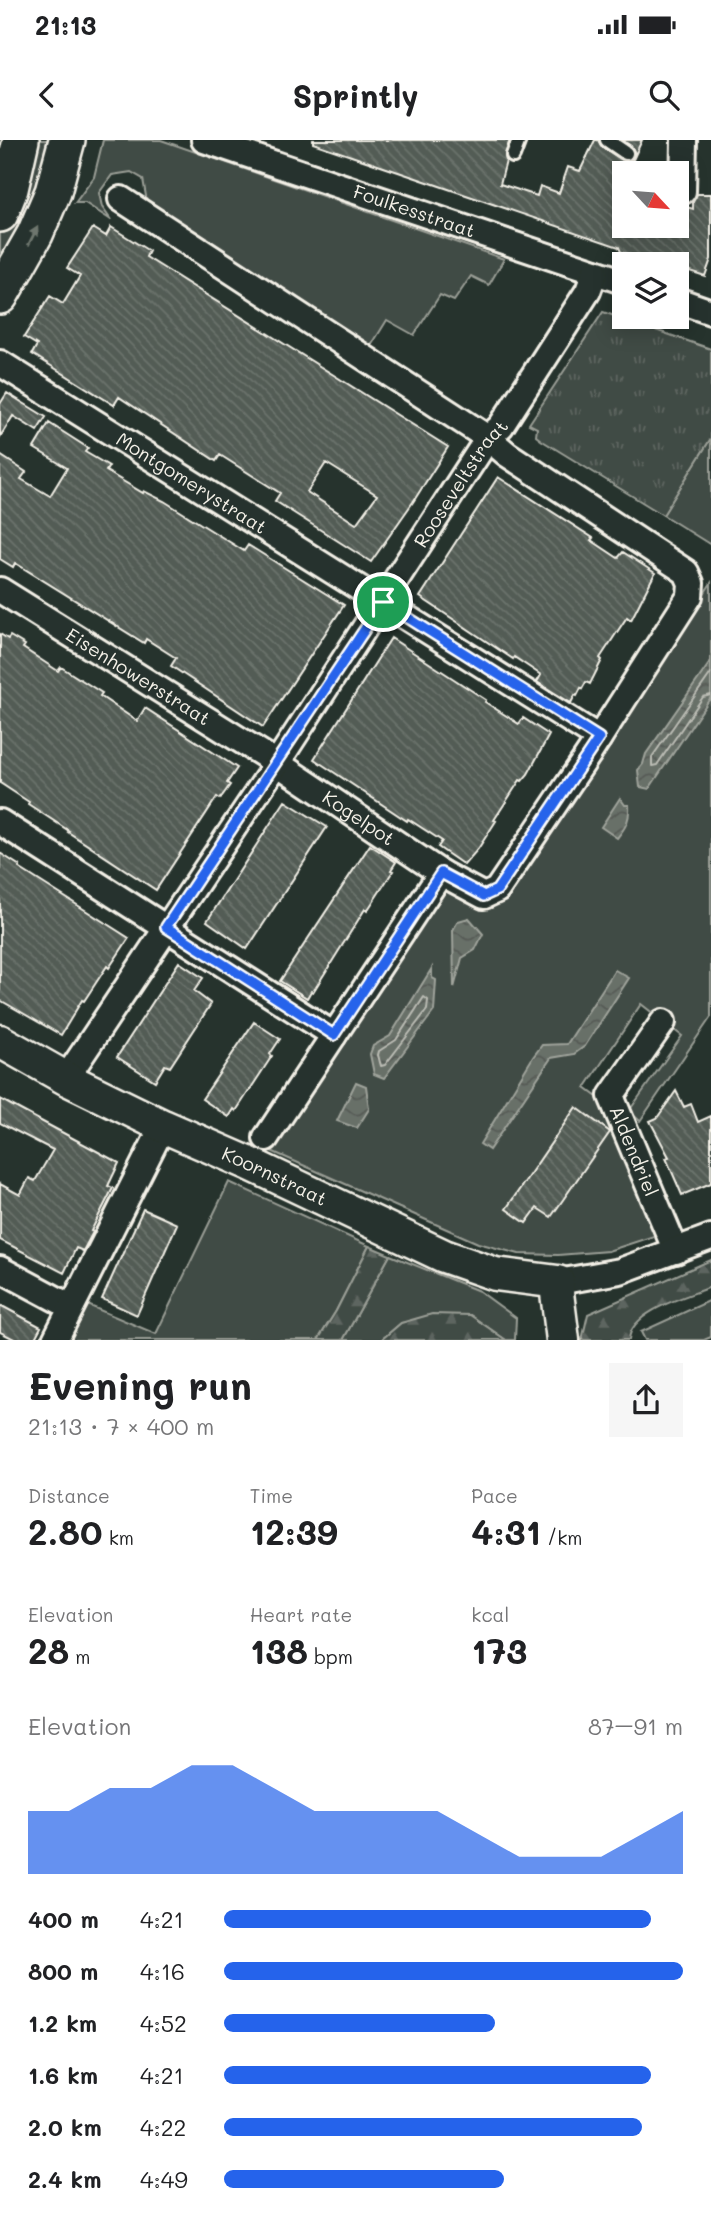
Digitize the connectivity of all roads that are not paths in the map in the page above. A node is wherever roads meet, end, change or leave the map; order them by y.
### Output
1 (21, 140) edge
2 (67, 140) edge
3 (204, 140) edge
4 (519, 140) edge
5 (607, 140) edge
6 (684, 140) edge
7 (626, 153) dead end
8 (513, 156) dead end
9 (684, 161) edge
10 (121, 199) dead end
11 (0, 214) edge
12 (596, 272) junction
13 (612, 278) edge
14 (0, 296) edge
15 (689, 304) edge
16 (711, 312) edge
17 (0, 363) edge
18 (488, 438) junction
19 (0, 590) edge
20 (383, 602) junction
21 (599, 738) junction
22 (277, 763) junction
23 (0, 822) edge
24 (441, 873) junction
25 (166, 927) junction
26 (663, 1021) dead end
27 (334, 1035) junction
28 (0, 1041) edge
29 (69, 1080) junction
30 (163, 1126) junction
31 (265, 1138) dead end
32 (711, 1237) edge
33 (676, 1251) junction
34 (0, 1269) edge
35 (558, 1282) junction
36 (71, 1307) junction
37 (55, 1340) edge
38 (563, 1340) edge

1 - 11 main road
14 -> 2 main road
3 - 12 street, Foulkesstraat
4 - 8 lane
5 - 7 lane
6 - 9 street
10 - 18 street
12 - 13 street, Foulkesstraat
12 - 18 street, Rooseveltstraat
15 - 16 street
17 - 20 street, Montgomerystraat
18 - 20 street, Rooseveltstraat
18 - 21 street
19 - 22 street, Eisenhowerstraat
20 - 21 street, Montgomerystraat
20 - 22 street, Rooseveltstraat
21 - 24 street, Kogelpot
22 - 24 street, Kogelpot
22 - 25 street, Rooseveltstraat
23 - 25 street
24 - 27 street
25 - 27 street
25 - 29 street, Rooseveltstraat
26 - 33 street, Aldendriel
27 - 31 street
28 - 29 street, Koornstraat
29 - 30 street, Koornstraat
30 - 35 street, Koornstraat
30 - 36 street
32 - 33 street
33 - 35 street
34 - 36 street
35 - 38 street
36 - 37 street

